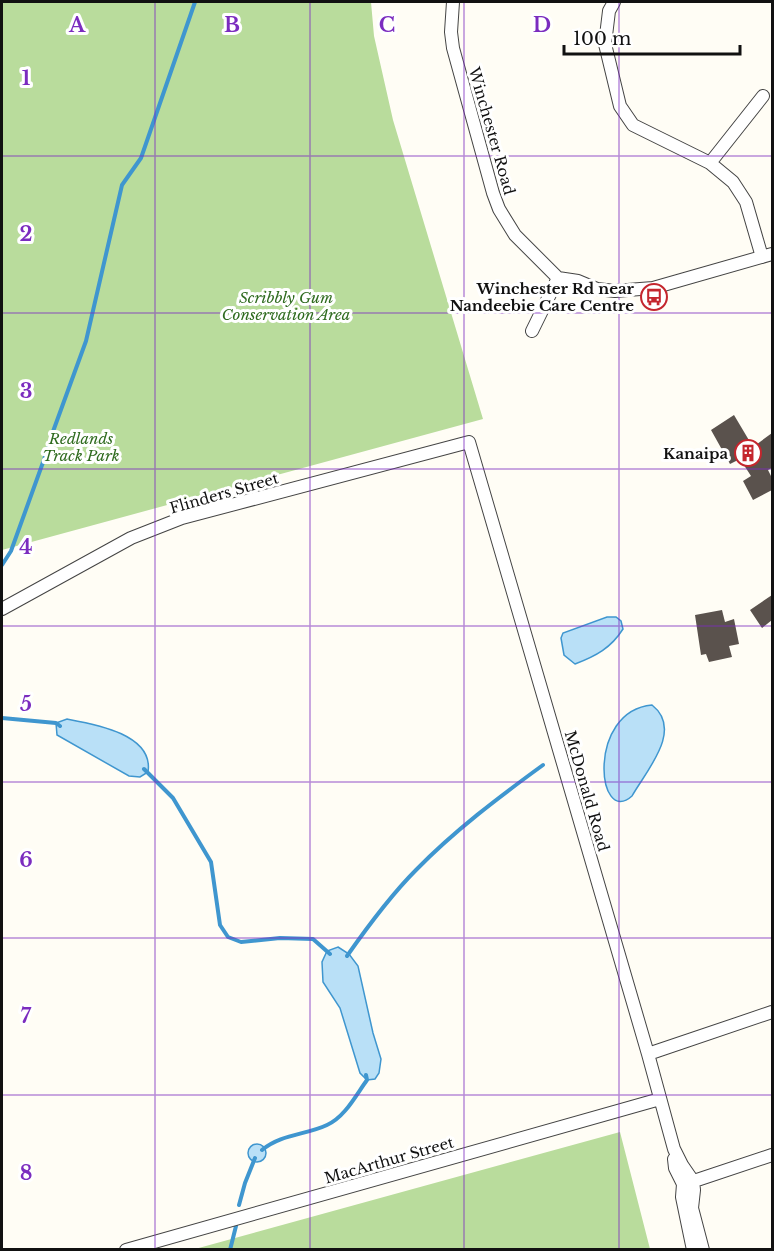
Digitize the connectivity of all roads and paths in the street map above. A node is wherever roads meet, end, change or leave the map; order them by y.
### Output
1 (453, 2) edge
2 (614, 2) edge
3 (763, 96) dead end
4 (710, 163) junction
5 (767, 255) edge
6 (558, 278) junction
7 (532, 332) dead end
8 (469, 442) joint
9 (2, 609) edge
10 (772, 1012) edge
11 (648, 1054) junction
12 (660, 1099) junction
13 (772, 1155) edge
14 (688, 1182) junction
15 (126, 1250) edge
16 (693, 1250) edge
17 (703, 1250) edge

1 - 6 street, Winchester Road
2 - 4 street
3 - 4 street
4 - 5 street
5 - 6 street
6 - 7 street
8 - 9 street, Flinders Street
8 - 11 street, McDonald Road
10 - 11 street
11 - 12 street, McDonald Road
12 - 14 street, McDonald Road
12 - 15 street, MacArthur Street
13 - 14 street
14 - 16 street, McDonald Road
14 - 17 street

